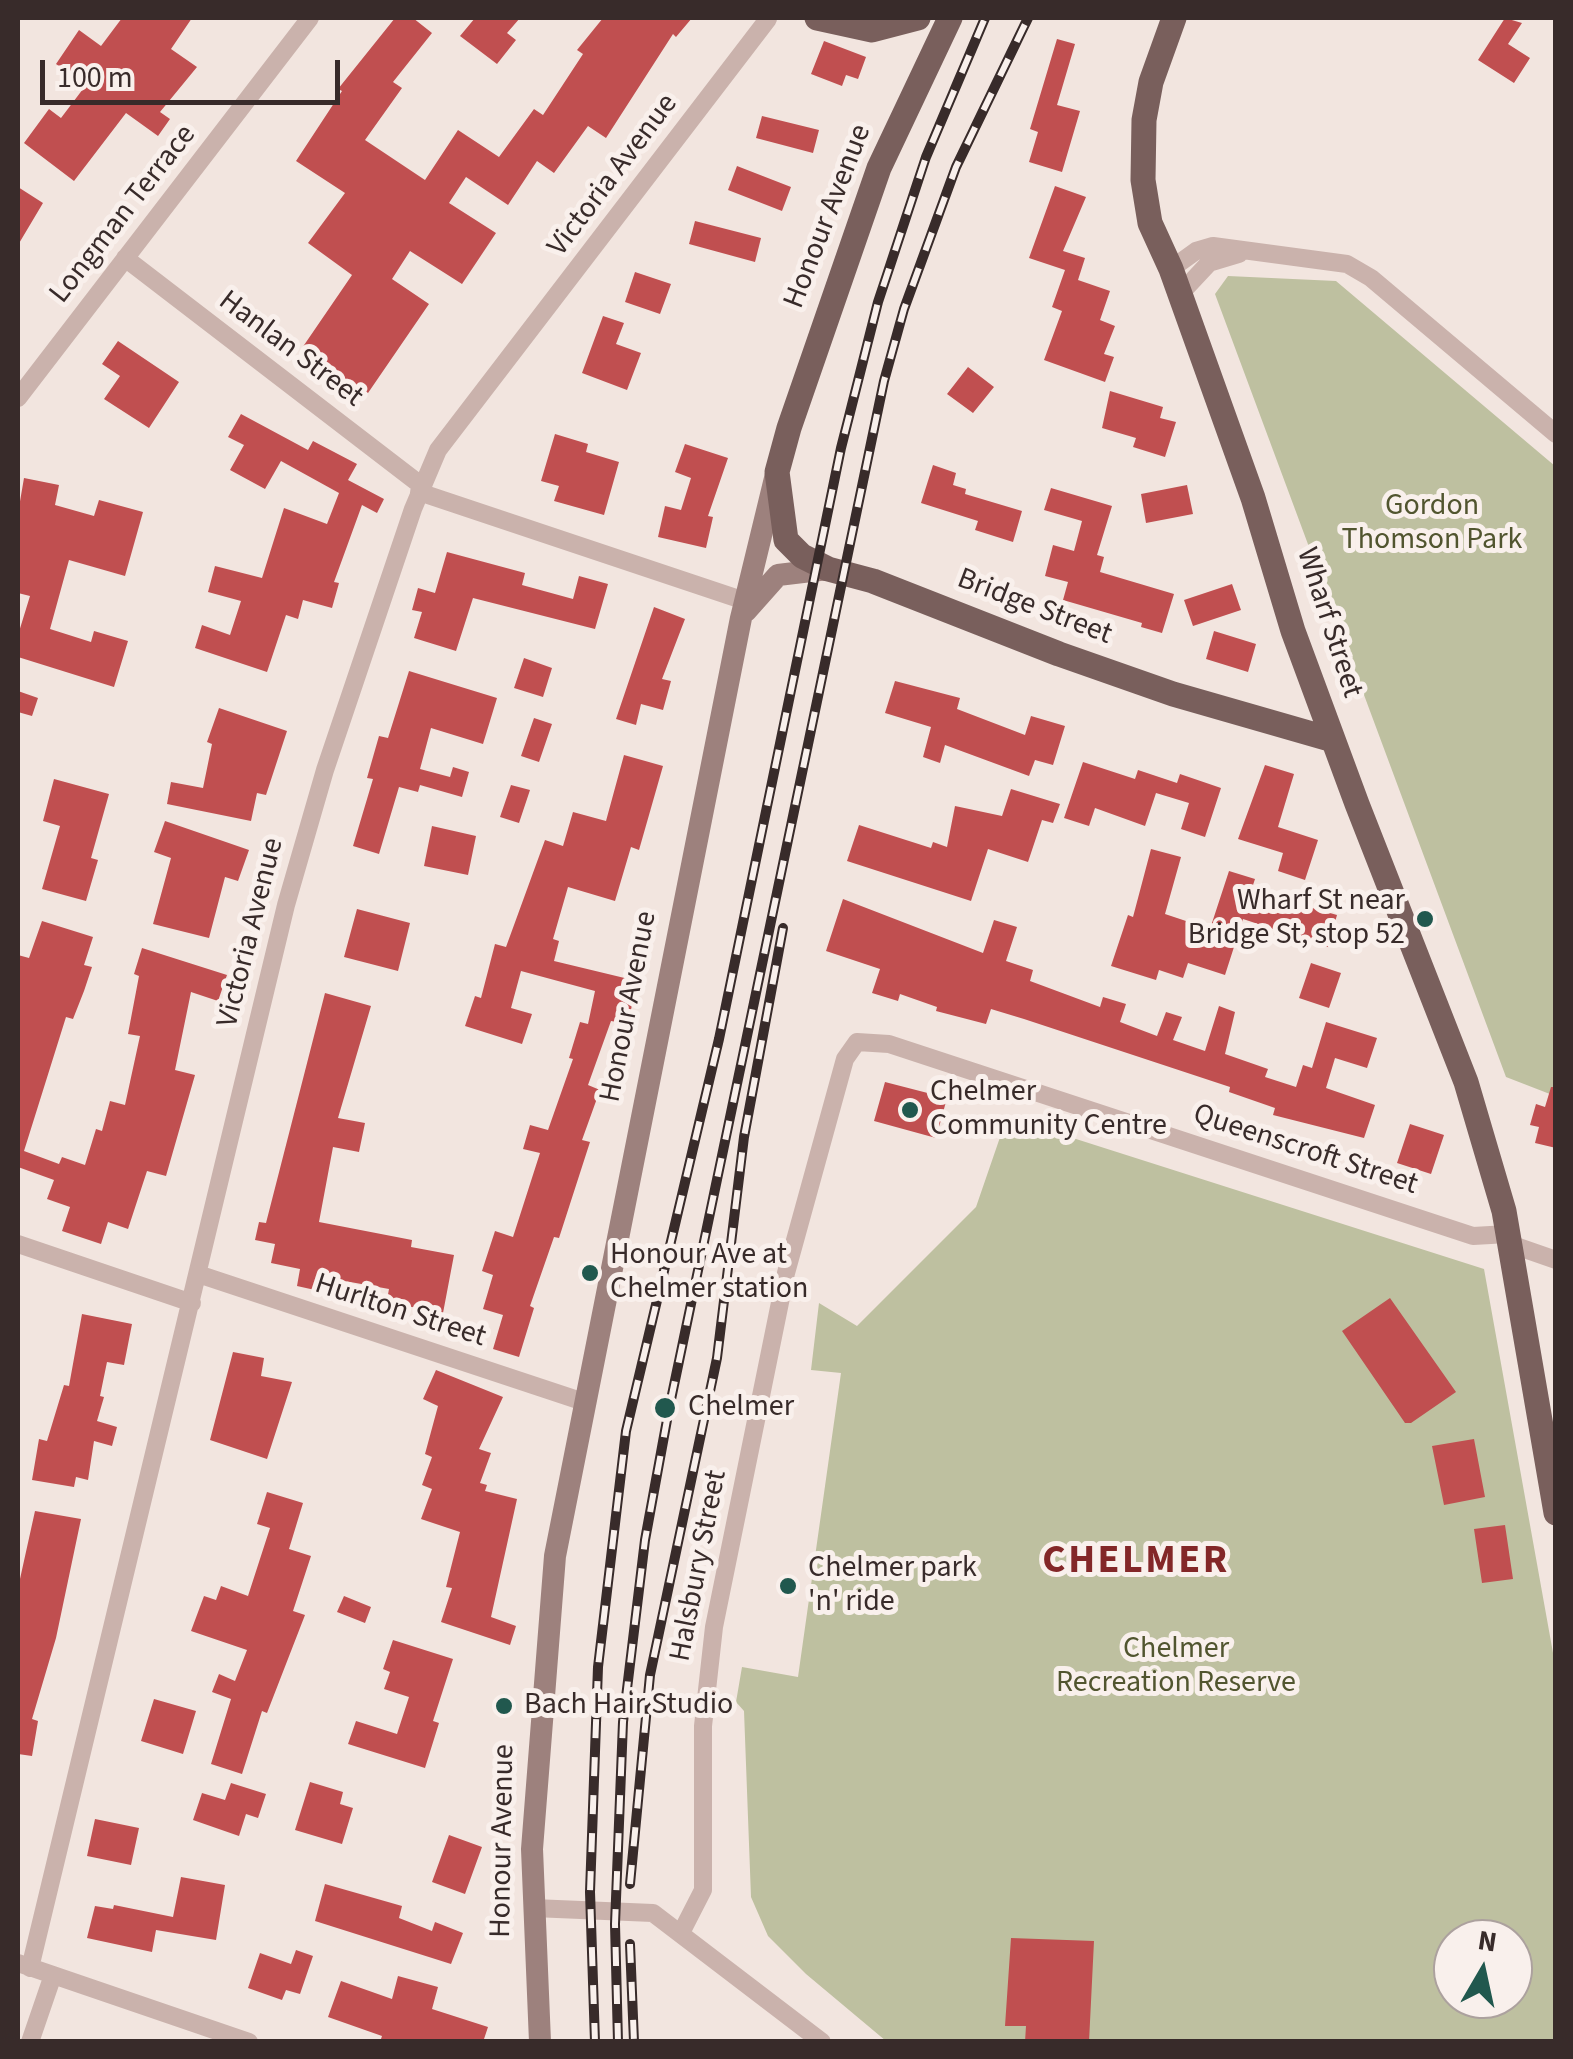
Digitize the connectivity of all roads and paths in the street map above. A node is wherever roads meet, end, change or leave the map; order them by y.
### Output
1 (310, 18) edge
2 (817, 18) edge
3 (918, 18) edge
4 (950, 18) edge
5 (1174, 18) edge
6 (768, 19) edge
7 (1250, 252) junction
8 (125, 258) junction
9 (1170, 268) junction
10 (1180, 294) junction
11 (18, 398) edge
12 (1556, 434) edge
13 (776, 472) junction
14 (421, 489) junction
15 (828, 569) junction
16 (743, 609) junction
17 (1333, 740) junction
18 (856, 1042) joint
19 (1509, 1239) junction
20 (18, 1244) edge
21 (1556, 1260) edge
22 (198, 1274) junction
23 (192, 1302) junction
24 (584, 1402) junction
25 (1556, 1514) edge
26 (533, 1908) junction
27 (682, 1931) junction
28 (24, 1966) edge
29 (52, 1975) junction
30 (30, 2042) edge
31 (249, 2042) edge
32 (540, 2042) edge
33 (822, 2042) edge

1 - 8 street, Longman Terrace
2 - 3 main road
4 - 13 main road, Honour Avenue
5 - 9 main road, Wharf Street
6 - 14 street, Victoria Avenue
7 - 9 street
7 - 10 street
7 - 12 street
8 - 11 street, Longman Terrace
8 - 14 street, Hanlan Street
9 - 10 main road, Wharf Street
10 - 17 main road, Wharf Street
13 - 15 main road, Bridge Street
13 - 16 main road, Honour Avenue
14 - 16 street, Hanlan Street
14 - 22 street, Victoria Avenue
15 - 16 main road
15 - 17 main road, Bridge Street
16 - 24 main road, Honour Avenue
17 - 19 main road, Wharf Street
18 - 19 street, Queenscroft Street
18 - 27 street, Halsbury Street
19 - 21 street, Queenscroft Street
19 - 25 main road, Wharf Street
20 - 23 street
22 - 23 street, Victoria Avenue
22 - 24 street, Hurlton Street
23 - 28 street, Victoria Avenue
24 - 26 main road, Honour Avenue
26 - 27 street
26 - 32 main road, Honour Avenue
27 - 33 street
28 - 29 street
29 - 30 street
29 - 31 street

